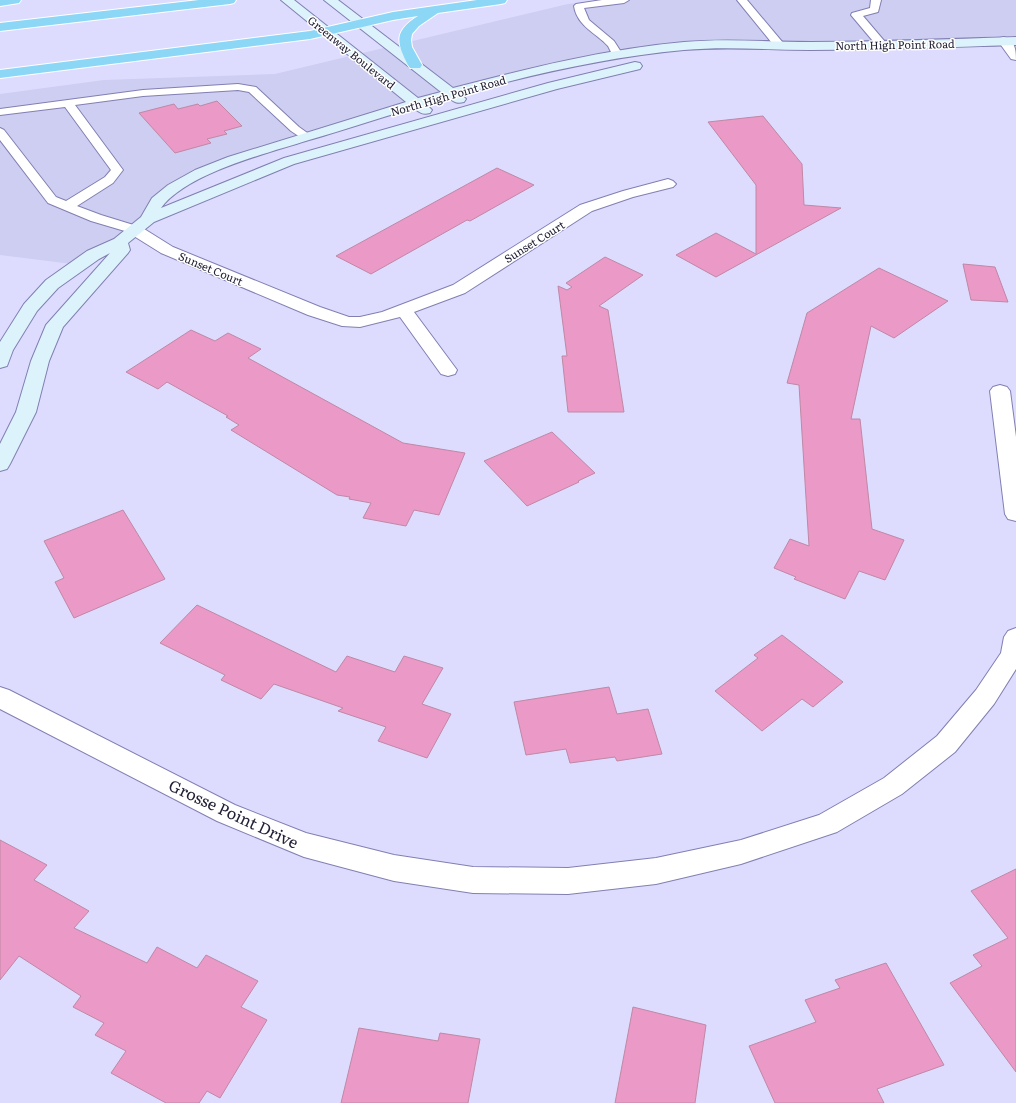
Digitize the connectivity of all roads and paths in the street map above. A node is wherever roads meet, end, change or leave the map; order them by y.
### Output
1 (15, 0) edge
2 (230, 0) edge
3 (287, 0) edge
4 (330, 0) edge
5 (501, 0) edge
6 (624, 0) edge
7 (742, 0) edge
8 (876, 0) edge
9 (0, 2) edge
10 (439, 9) junction
11 (361, 24) junction
12 (0, 28) edge
13 (327, 32) junction
14 (1010, 41) edge
15 (882, 45) junction
16 (777, 46) junction
17 (618, 55) junction
18 (1016, 56) edge
19 (415, 65) junction
20 (0, 74) edge
21 (451, 93) junction
22 (67, 102) junction
23 (416, 103) junction
24 (472, 108) junction
25 (0, 112) edge
26 (435, 119) junction
27 (0, 132) edge
28 (307, 137) junction
29 (668, 184) dead end
30 (67, 206) junction
31 (148, 218) junction
32 (135, 230) junction
33 (120, 242) junction
34 (404, 310) junction
35 (0, 362) edge
36 (448, 370) dead end
37 (1000, 391) dead end
38 (0, 464) edge
39 (1016, 514) edge
40 (1016, 637) edge
41 (0, 697) edge

1 - 9 highway
2 - 12 highway
3 - 13 street, Greenway Boulevard
4 - 11 street
5 - 10 highway
6 - 17 lane
7 - 16 lane
8 - 15 lane
10 - 11 highway
10 - 19 highway
11 - 13 highway
11 - 19 street
13 - 20 highway
13 - 23 street, Greenway Boulevard
14 - 15 street, North High Point Road
14 - 18 street
15 - 16 street, North High Point Road
16 - 17 street, North High Point Road
16 - 24 street, North High Point Road
17 - 21 street, North High Point Road
19 - 21 street
21 - 23 street, North High Point Road
21 - 24 street
22 - 25 lane
22 - 28 lane
22 - 30 lane
23 - 26 street, Greenway Boulevard
23 - 28 street, North High Point Road
24 - 26 street, North High Point Road
26 - 31 street, North High Point Road
27 - 30 lane
28 - 31 street, North High Point Road
29 - 34 street, Sunset Court
30 - 32 lane
31 - 32 street, North High Point Road
32 - 33 street, North High Point Road
32 - 34 street, Sunset Court
33 - 35 street, North High Point Road
33 - 38 street
34 - 36 street
37 - 39 street
40 - 41 street, Grosse Point Drive

